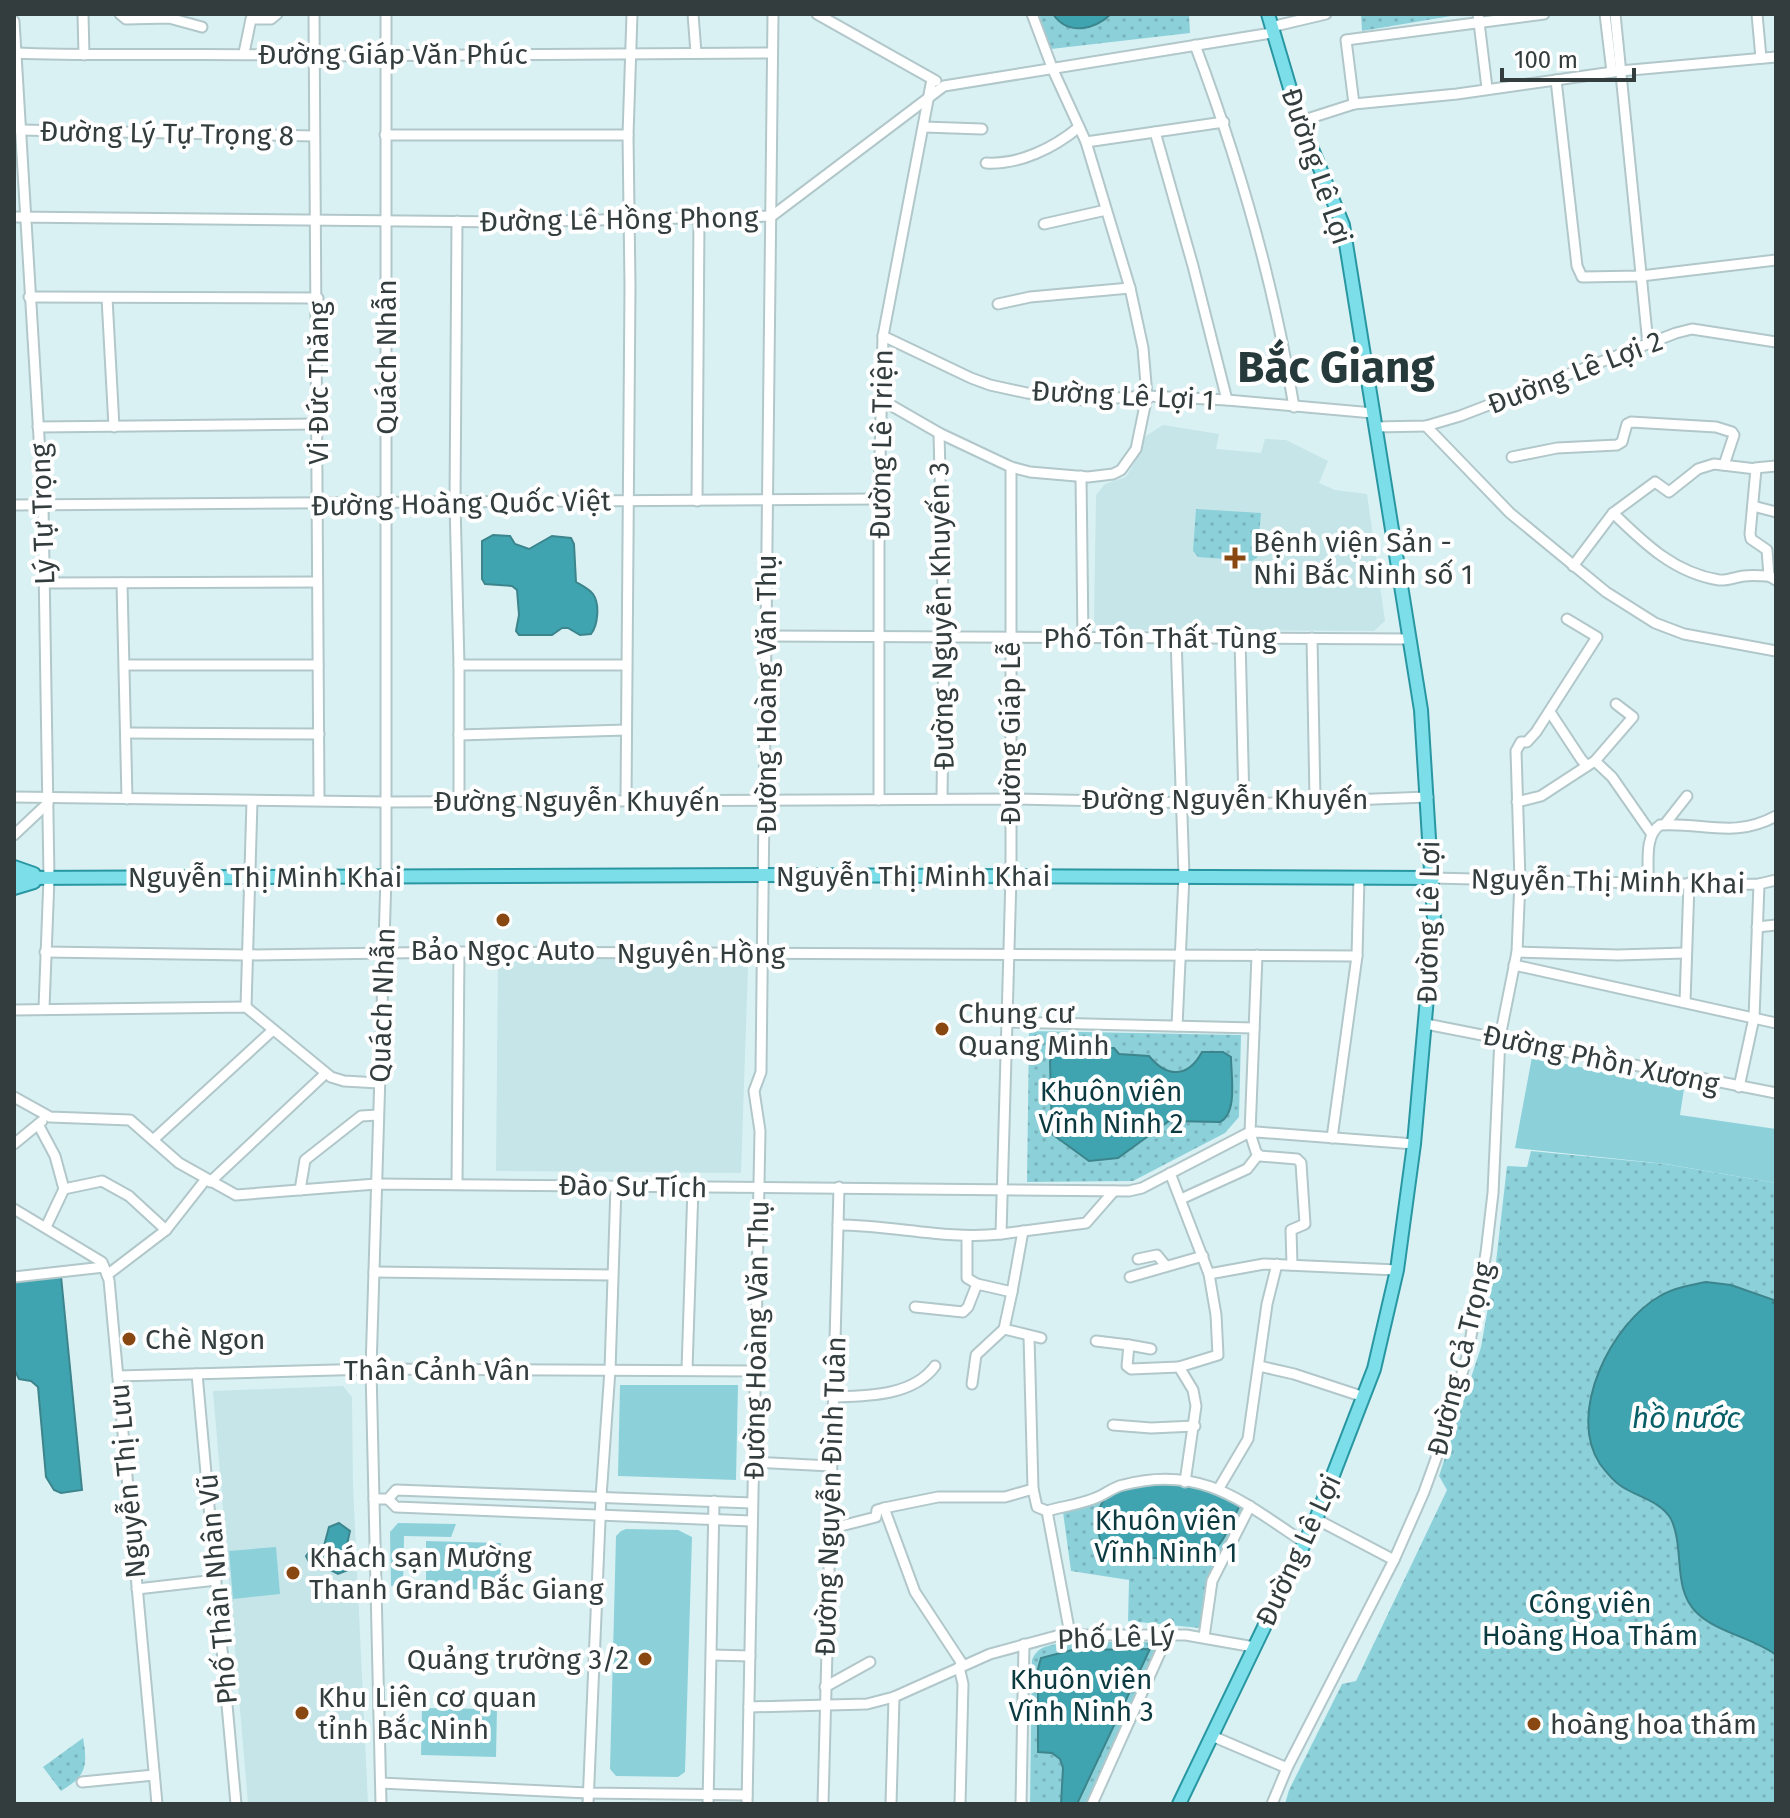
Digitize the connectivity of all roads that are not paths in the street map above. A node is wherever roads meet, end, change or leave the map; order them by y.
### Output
1 (83, 14) edge
2 (120, 14) edge
3 (277, 14) edge
4 (314, 14) edge
5 (386, 14) edge
6 (632, 14) edge
7 (693, 14) edge
8 (773, 14) edge
9 (817, 14) edge
10 (1032, 14) edge
11 (1326, 14) edge
12 (1544, 14) edge
13 (1605, 14) edge
14 (1615, 14) edge
15 (1757, 14) edge
16 (1479, 18) edge
17 (14, 21) edge
18 (1270, 25) edge
19 (202, 27) dead end
20 (1195, 45) junction
21 (14, 53) edge
22 (244, 53) junction
23 (696, 53) junction
24 (772, 53) junction
25 (631, 54) junction
26 (84, 55) junction
27 (386, 55) junction
28 (314, 56) junction
29 (1776, 57) edge
30 (1761, 58) junction
31 (1053, 70) junction
32 (1616, 71) junction
33 (932, 79) junction
34 (1556, 80) junction
35 (944, 86) junction
36 (1487, 88) junction
37 (931, 93) junction
38 (1354, 104) junction
39 (1301, 121) junction
40 (1224, 122) junction
41 (924, 127) junction
42 (1079, 127) junction
43 (982, 129) dead end
44 (20, 130) junction
45 (1155, 132) junction
46 (385, 135) junction
47 (628, 135) junction
48 (314, 136) junction
49 (1086, 142) junction
50 (986, 163) dead end
51 (1106, 210) junction
52 (772, 216) junction
53 (20, 217) edge
54 (317, 218) junction
55 (699, 218) junction
56 (385, 219) junction
57 (630, 219) junction
58 (457, 221) junction
59 (1044, 224) dead end
60 (1776, 260) edge
61 (1641, 276) junction
62 (1130, 288) junction
63 (29, 297) junction
64 (107, 298) junction
65 (318, 298) junction
66 (998, 304) dead end
67 (883, 336) junction
68 (1776, 342) edge
69 (1648, 344) junction
70 (1147, 396) junction
71 (880, 399) junction
72 (1227, 400) junction
73 (1294, 407) junction
74 (1373, 413) junction
75 (317, 424) junction
76 (1426, 426) junction
77 (38, 427) junction
78 (114, 427) junction
79 (1375, 427) junction
80 (939, 433) junction
81 (1512, 457) dead end
82 (1724, 465) junction
83 (1776, 466) edge
84 (1011, 467) junction
85 (1755, 468) junction
86 (1081, 476) junction
87 (879, 499) junction
88 (629, 501) junction
89 (697, 501) junction
90 (767, 501) junction
91 (386, 503) junction
92 (455, 503) junction
93 (43, 504) junction
94 (318, 504) junction
95 (14, 505) edge
96 (1753, 506) junction
97 (1776, 512) edge
98 (1613, 513) junction
99 (1573, 566) junction
100 (1773, 578) edge
101 (317, 582) junction
102 (44, 583) junction
103 (122, 583) junction
104 (1567, 619) dead end
105 (766, 636) junction
106 (880, 637) junction
107 (1009, 637) junction
108 (944, 638) junction
109 (1083, 638) junction
110 (1176, 638) junction
111 (1240, 638) junction
112 (1312, 638) junction
113 (1410, 639) junction
114 (1776, 651) edge
115 (125, 665) junction
116 (318, 665) junction
117 (459, 665) junction
118 (625, 665) junction
119 (1616, 704) dead end
120 (1550, 712) junction
121 (626, 730) junction
122 (126, 733) junction
123 (319, 734) junction
124 (459, 735) junction
125 (1591, 764) junction
126 (1687, 796) dead end
127 (14, 797) edge
128 (1428, 797) junction
129 (127, 799) junction
130 (319, 799) junction
131 (942, 799) junction
132 (1011, 799) junction
133 (48, 800) junction
134 (459, 800) junction
135 (626, 800) junction
136 (879, 800) junction
137 (1315, 800) junction
138 (252, 801) junction
139 (766, 801) junction
140 (386, 802) junction
141 (1517, 802) junction
142 (1182, 803) junction
143 (1244, 804) junction
144 (1776, 816) edge
145 (1665, 824) junction
146 (1651, 833) junction
147 (14, 835) edge
148 (14, 867) edge
149 (765, 875) junction
150 (1184, 876) junction
151 (251, 877) junction
152 (386, 877) junction
153 (1011, 877) junction
154 (1359, 877) junction
155 (14, 878) edge
156 (49, 878) junction
157 (1433, 878) junction
158 (1520, 880) junction
159 (1776, 880) edge
160 (1648, 881) junction
161 (1689, 883) junction
162 (1759, 884) junction
163 (14, 888) edge
164 (1776, 925) edge
165 (1757, 927) junction
166 (45, 952) junction
167 (459, 952) junction
168 (1517, 952) junction
169 (385, 953) junction
170 (1007, 953) junction
171 (1685, 953) junction
172 (764, 954) junction
173 (1181, 954) junction
174 (246, 955) junction
175 (1257, 955) junction
176 (1357, 956) junction
177 (1514, 965) junction
178 (1685, 1002) junction
179 (246, 1007) junction
180 (44, 1008) junction
181 (14, 1010) edge
182 (1754, 1018) junction
183 (1006, 1022) junction
184 (1776, 1023) edge
185 (1426, 1024) junction
186 (1177, 1026) junction
187 (1254, 1028) junction
188 (273, 1030) junction
189 (1500, 1037) junction
190 (325, 1074) junction
191 (379, 1083) junction
192 (1739, 1087) junction
193 (1776, 1093) edge
194 (14, 1097) edge
195 (378, 1115) junction
196 (45, 1116) junction
197 (39, 1126) junction
198 (1250, 1133) junction
199 (1332, 1138) junction
200 (153, 1140) junction
201 (14, 1144) edge
202 (1414, 1144) junction
203 (1258, 1155) junction
204 (1170, 1173) junction
205 (208, 1180) junction
206 (376, 1184) junction
207 (457, 1184) junction
208 (616, 1186) junction
209 (693, 1187) junction
210 (839, 1187) junction
211 (760, 1188) junction
212 (64, 1189) junction
213 (300, 1190) junction
214 (1003, 1190) junction
215 (1114, 1191) junction
216 (1181, 1199) junction
217 (14, 1209) edge
218 (838, 1225) junction
219 (46, 1227) junction
220 (166, 1230) junction
221 (1023, 1231) junction
222 (1001, 1234) junction
223 (967, 1237) junction
224 (1203, 1256) junction
225 (1138, 1259) dead end
226 (1277, 1264) junction
227 (1292, 1265) junction
228 (1166, 1266) junction
229 (1397, 1270) junction
230 (106, 1271) junction
231 (374, 1272) junction
232 (1209, 1274) junction
233 (612, 1275) junction
234 (14, 1277) edge
235 (1130, 1277) dead end
236 (977, 1284) junction
237 (1012, 1292) junction
238 (915, 1307) dead end
239 (1004, 1329) junction
240 (1029, 1336) junction
241 (1041, 1338) dead end
242 (1096, 1341) dead end
243 (1129, 1345) junction
244 (1151, 1349) dead end
245 (935, 1366) dead end
246 (1259, 1366) junction
247 (1179, 1367) junction
248 (371, 1369) junction
249 (610, 1370) junction
250 (687, 1370) junction
251 (755, 1371) junction
252 (197, 1374) junction
253 (118, 1376) junction
254 (972, 1384) dead end
255 (833, 1397) junction
256 (1364, 1397) junction
257 (1113, 1425) dead end
258 (1195, 1426) junction
259 (753, 1462) junction
260 (831, 1466) junction
261 (1185, 1482) junction
262 (1219, 1488) junction
263 (1033, 1489) junction
264 (601, 1497) junction
265 (374, 1499) junction
266 (388, 1499) junction
267 (714, 1501) junction
268 (752, 1503) junction
269 (1250, 1506) junction
270 (884, 1508) junction
271 (1047, 1511) junction
272 (600, 1515) junction
273 (1316, 1519) junction
274 (714, 1521) junction
275 (751, 1521) junction
276 (829, 1529) junction
277 (1305, 1543) junction
278 (1394, 1560) junction
279 (216, 1580) junction
280 (137, 1589) junction
281 (1070, 1634) junction
282 (1168, 1635) junction
283 (1204, 1637) junction
284 (1024, 1644) junction
285 (1254, 1647) junction
286 (712, 1655) junction
287 (750, 1656) junction
288 (870, 1662) dead end
289 (961, 1666) junction
290 (825, 1687) junction
291 (894, 1697) junction
292 (824, 1705) junction
293 (749, 1707) junction
294 (1212, 1736) junction
295 (1287, 1768) junction
296 (154, 1775) junction
297 (82, 1782) dead end
298 (381, 1783) junction
299 (588, 1799) edge
300 (708, 1799) edge
301 (747, 1799) edge
302 (157, 1804) edge
303 (236, 1804) edge
304 (381, 1804) edge
305 (823, 1804) edge
306 (891, 1804) edge
307 (960, 1804) edge
308 (1021, 1804) edge
309 (1092, 1804) edge
310 (1179, 1804) edge
311 (1272, 1804) edge

1 - 26 street
2 - 19 street
3 - 22 street
4 - 28 street, Vi Đức Thăng
5 - 27 street, Quách Nhẫn
6 - 25 street
7 - 23 street
8 - 24 street, Đường Hoàng Văn Thụ
9 - 33 street
10 - 31 street
11 - 18 street, Đường Lê Hồng Phong
12 - 16 street
13 - 32 street
14 - 32 street
15 - 30 street
16 - 36 street
16 - 38 street
17 - 21 street, Lý Tự Trọng
18 - 20 street, Đường Lê Hồng Phong
18 - 39 main road, Đường Lê Lợi
20 - 31 street, Đường Lê Hồng Phong
20 - 40 street
21 - 26 street, Đường Giáp Văn Phúc
21 - 44 street, Lý Tự Trọng
22 - 26 street, Đường Giáp Văn Phúc
22 - 28 street, Đường Giáp Văn Phúc
23 - 24 street, Đường Giáp Văn Phúc
23 - 25 street, Đường Giáp Văn Phúc
24 - 52 street, Đường Hoàng Văn Thụ
25 - 27 street, Đường Giáp Văn Phúc
25 - 47 street
27 - 28 street, Đường Giáp Văn Phúc
27 - 46 street, Quách Nhẫn
28 - 48 street, Vi Đức Thăng
29 - 30 street
30 - 32 street
31 - 35 street, Đường Lê Hồng Phong
31 - 42 street
32 - 34 street
32 - 61 street
33 - 35 street
33 - 37 street, Đường Lê Triện
34 - 36 street
34 - 61 street
35 - 37 street, Đường Lê Hồng Phong
36 - 38 street
37 - 41 street, Đường Lê Triện
37 - 52 street, Đường Lê Hồng Phong
38 - 39 street
39 - 74 main road, Đường Lê Lợi
40 - 45 street
40 - 73 street
41 - 43 street
41 - 67 street, Đường Lê Triện
42 - 49 street
42 - 50 street
44 - 48 street, Đường Lý Tự Trọng 8
44 - 53 street, Lý Tự Trọng
45 - 49 street
45 - 72 street
46 - 47 street
46 - 56 street, Quách Nhẫn
47 - 57 street
48 - 54 street, Vi Đức Thăng
49 - 51 street
51 - 59 street
51 - 62 street
52 - 55 street, Đường Lê Hồng Phong
52 - 90 street, Đường Hoàng Văn Thụ
53 - 54 street, Đường Lê Hồng Phong
53 - 63 street, Lý Tự Trọng
54 - 56 street, Đường Lê Hồng Phong
54 - 65 street, Vi Đức Thăng
55 - 57 street, Đường Lê Hồng Phong
55 - 89 street
56 - 58 street, Đường Lê Hồng Phong
56 - 91 street, Quách Nhẫn
57 - 58 street, Đường Lê Hồng Phong
57 - 88 street
58 - 92 street
60 - 61 street
61 - 69 street
62 - 66 street
62 - 70 street
63 - 64 street
63 - 77 street, Lý Tự Trọng
64 - 65 street
64 - 78 street
65 - 75 street, Vi Đức Thăng
67 - 70 street, Đường Lê Lợi 1
67 - 71 street, Đường Lê Triện
68 - 69 street, Đường Lê Lợi 2
69 - 76 street, Đường Lê Lợi 2
70 - 72 street, Đường Lê Lợi 1
70 - 86 street
71 - 80 street
71 - 87 street, Đường Lê Triện
72 - 73 street, Đường Lê Lợi 1
73 - 74 street, Đường Lê Lợi 1
74 - 79 main road, Đường Lê Lợi
75 - 78 street
75 - 94 street, Vi Đức Thăng
76 - 79 street, Đường Lê Lợi 2
76 - 99 street
77 - 78 street
77 - 93 street, Lý Tự Trọng
79 - 113 main road, Đường Lê Lợi
80 - 84 street
80 - 108 street, Đường Nguyễn Khuyến 3
81 - 82 street
82 - 85 street
82 - 98 street
83 - 85 street
84 - 86 street
84 - 107 street, Đường Giáp Lễ
85 - 96 street
86 - 109 street
87 - 90 street, Đường Hoàng Quốc Việt
87 - 106 street, Đường Lê Triện
88 - 89 street, Đường Hoàng Quốc Việt
88 - 92 street, Đường Hoàng Quốc Việt
88 - 118 street
89 - 90 street, Đường Hoàng Quốc Việt
90 - 105 street, Đường Hoàng Văn Thụ
91 - 92 street, Đường Hoàng Quốc Việt
91 - 94 street, Đường Hoàng Quốc Việt
91 - 140 street, Quách Nhẫn
92 - 117 street
93 - 94 street, Đường Hoàng Quốc Việt
93 - 95 street, Đường Hoàng Quốc Việt
93 - 102 street, Lý Tự Trọng
94 - 101 street, Vi Đức Thăng
96 - 97 street
96 - 100 street
98 - 99 street
98 - 100 street
99 - 114 street
101 - 103 street
101 - 116 street, Vi Đức Thăng
102 - 103 street
102 - 133 street, Lý Tự Trọng
103 - 115 street
104 - 120 street, Đường Cả Trọng
105 - 106 street, Phố Tôn Thất Tùng
105 - 139 street, Đường Hoàng Văn Thụ
106 - 108 street, Phố Tôn Thất Tùng
106 - 136 street, Đường Lê Triện
107 - 108 street, Phố Tôn Thất Tùng
107 - 109 street, Phố Tôn Thất Tùng
107 - 132 street, Đường Giáp Lễ
108 - 131 street, Đường Nguyễn Khuyến 3
109 - 110 street, Phố Tôn Thất Tùng
110 - 111 street, Phố Tôn Thất Tùng
110 - 142 street
111 - 112 street, Phố Tôn Thất Tùng
111 - 143 street
112 - 113 street, Phố Tôn Thất Tùng
112 - 137 street
113 - 128 main road, Đường Lê Lợi
115 - 116 street
115 - 122 street
116 - 123 street, Vi Đức Thăng
117 - 118 street
117 - 124 street
118 - 121 street
119 - 125 street
120 - 125 street
120 - 141 street, Đường Cả Trọng
121 - 124 street
121 - 135 street
122 - 123 street
122 - 129 street
123 - 130 street, Vi Đức Thăng
124 - 134 street
125 - 141 street
125 - 146 street
126 - 145 street
127 - 133 street, Đường Nguyễn Khuyến
128 - 137 street, Đường Nguyễn Khuyến
128 - 157 main road, Đường Lê Lợi
129 - 133 street, Đường Nguyễn Khuyến
129 - 138 street, Đường Nguyễn Khuyến
130 - 138 street, Đường Nguyễn Khuyến
130 - 140 street, Đường Nguyễn Khuyến
131 - 132 street, Đường Nguyễn Khuyến
131 - 136 street, Đường Nguyễn Khuyến
132 - 142 street, Đường Nguyễn Khuyến
132 - 153 street, Đường Giáp Lễ
133 - 147 street
133 - 156 street, Lý Tự Trọng
134 - 135 street, Đường Nguyễn Khuyến
134 - 140 street, Đường Nguyễn Khuyến
135 - 139 street, Đường Nguyễn Khuyến
136 - 139 street, Đường Nguyễn Khuyến
137 - 143 street, Đường Nguyễn Khuyến
138 - 151 street
139 - 149 street, Đường Hoàng Văn Thụ
140 - 152 street, Quách Nhẫn
141 - 158 street, Đường Cả Trọng
142 - 143 street, Đường Nguyễn Khuyến
142 - 150 street
144 - 145 street
145 - 146 street
146 - 160 street
148 - 156 main road
149 - 152 main road, Nguyễn Thị Minh Khai
149 - 153 main road, Nguyễn Thị Minh Khai
149 - 172 street, Đường Hoàng Văn Thụ
150 - 153 main road, Nguyễn Thị Minh Khai
150 - 154 main road, Nguyễn Thị Minh Khai
150 - 173 street
151 - 152 main road, Nguyễn Thị Minh Khai
151 - 156 main road, Nguyễn Thị Minh Khai
151 - 174 street
152 - 169 street, Quách Nhẫn
153 - 170 street, Đường Giáp Lễ
154 - 157 main road, Nguyễn Thị Minh Khai
154 - 176 street
155 - 156 main road, Nguyễn Thị Minh Khai
156 - 163 main road
156 - 166 street, Lý Tự Trọng
157 - 158 street, Nguyễn Thị Minh Khai
157 - 185 main road, Đường Lê Lợi
158 - 160 street, Nguyễn Thị Minh Khai
158 - 168 street, Đường Cả Trọng
159 - 162 street, Nguyễn Thị Minh Khai
160 - 161 street, Nguyễn Thị Minh Khai
161 - 162 street, Nguyễn Thị Minh Khai
161 - 171 street
162 - 165 street
164 - 165 street
165 - 182 street
166 - 174 street, Nguyên Hồng
166 - 180 street, Lý Tự Trọng
167 - 169 street, Nguyên Hồng
167 - 172 street, Nguyên Hồng
167 - 207 street
168 - 171 street
168 - 177 street, Đường Cả Trọng
169 - 174 street, Nguyên Hồng
169 - 191 street, Quách Nhẫn
170 - 172 street, Nguyên Hồng
170 - 173 street, Nguyên Hồng
170 - 183 street, Đường Giáp Lễ
171 - 178 street
172 - 211 street, Đường Hoàng Văn Thụ
173 - 175 street, Nguyên Hồng
173 - 186 street
174 - 179 street
175 - 176 street, Nguyên Hồng
175 - 187 street
176 - 199 street
177 - 178 street
177 - 189 street, Đường Cả Trọng
178 - 182 street
179 - 180 street
179 - 188 street
180 - 181 street
182 - 184 street
182 - 192 street
183 - 186 street
183 - 214 street, Đường Giáp Lễ
185 - 189 street, Đường Phồn Xương
185 - 202 main road, Đường Lê Lợi
186 - 187 street
187 - 198 street
188 - 190 street
188 - 200 street
189 - 192 street, Đường Phồn Xương
189 - 278 street, Đường Cả Trọng
190 - 191 street
190 - 205 street
191 - 195 street, Quách Nhẫn
192 - 193 street, Đường Phồn Xương
194 - 196 street
195 - 206 street, Quách Nhẫn
195 - 213 street
196 - 197 street
196 - 200 street, Đào Sư Tích
197 - 201 street
197 - 212 street
198 - 199 street
198 - 203 street
198 - 204 street, Đào Sư Tích
199 - 202 street
200 - 205 street, Đào Sư Tích
202 - 229 main road, Đường Lê Lợi
203 - 216 street
203 - 227 street
204 - 215 street, Đào Sư Tích
204 - 216 street
205 - 213 street, Đào Sư Tích
205 - 220 street
206 - 207 street, Đào Sư Tích
206 - 213 street, Đào Sư Tích
206 - 231 street, Quách Nhẫn
207 - 208 street, Đào Sư Tích
208 - 209 street, Đào Sư Tích
208 - 233 street
209 - 211 street, Đào Sư Tích
209 - 250 street
210 - 211 street, Đào Sư Tích
210 - 214 street, Đào Sư Tích
210 - 218 street, Đường Nguyễn Đình Tuân
211 - 251 street, Đường Hoàng Văn Thụ
212 - 219 street
212 - 220 street
214 - 215 street, Đào Sư Tích
214 - 222 street, Đường Giáp Lễ
215 - 221 street
216 - 224 street
217 - 219 street
218 - 223 street
218 - 255 street, Đường Nguyễn Đình Tuân
219 - 230 street
220 - 230 street
221 - 222 street
221 - 237 street
222 - 223 street
223 - 236 street
224 - 228 street
224 - 232 street
225 - 228 street
226 - 227 street
226 - 232 street
226 - 246 street
227 - 229 street
228 - 235 street
229 - 256 main road, Đường Lê Lợi
230 - 234 street
230 - 253 street, Nguyễn Thị Lưu
231 - 233 street
231 - 248 street, Quách Nhẫn
232 - 247 street
233 - 249 street
236 - 237 street
236 - 238 street
237 - 239 street
239 - 240 street
239 - 254 street
240 - 241 street
240 - 263 street
242 - 243 street
243 - 244 street
243 - 247 street
245 - 255 street
246 - 256 street
246 - 262 street
247 - 258 street
248 - 249 street, Thân Cảnh Vân
248 - 252 street, Thân Cảnh Vân
248 - 265 street, Quách Nhẫn
249 - 250 street, Thân Cảnh Vân
249 - 264 street
250 - 251 street, Thân Cảnh Vân
251 - 259 street, Đường Hoàng Văn Thụ
252 - 253 street, Thân Cảnh Vân
252 - 279 street, Phố Thân Nhân Vũ
253 - 280 street, Nguyễn Thị Lưu
255 - 260 street, Đường Nguyễn Đình Tuân
256 - 273 main road, Đường Lê Lợi
257 - 258 street
258 - 261 street
259 - 260 street
259 - 268 street, Đường Hoàng Văn Thụ
260 - 276 street, Đường Nguyễn Đình Tuân
261 - 262 street
261 - 271 street
262 - 269 street
263 - 270 street
263 - 271 street
264 - 266 street
264 - 267 street
264 - 272 street
265 - 266 street
265 - 298 street, Quách Nhẫn
266 - 272 street
267 - 268 street
267 - 274 street
268 - 275 street, Đường Hoàng Văn Thụ
269 - 277 street
269 - 283 street
270 - 276 street
270 - 289 street
271 - 281 street
272 - 274 street
272 - 299 street
273 - 277 main road, Đường Lê Lợi
273 - 278 street
274 - 275 street
274 - 286 street
275 - 287 street, Đường Hoàng Văn Thụ
276 - 290 street, Đường Nguyễn Đình Tuân
277 - 285 main road, Đường Lê Lợi
278 - 295 street, Đường Cả Trọng
279 - 280 street
279 - 303 street, Phố Thân Nhân Vũ
280 - 296 street, Nguyễn Thị Lưu
281 - 282 street, Phố Lê Lý
281 - 284 street, Phố Lê Lý
282 - 283 street, Phố Lê Lý
282 - 309 street
283 - 285 street, Phố Lê Lý
284 - 289 street, Phố Lê Lý
284 - 308 street
285 - 294 main road, Đường Lê Lợi
286 - 287 street
286 - 300 street
287 - 293 street, Đường Hoàng Văn Thụ
288 - 290 street
289 - 291 street, Phố Lê Lý
289 - 307 street
290 - 292 street, Đường Nguyễn Đình Tuân
291 - 292 street, Phố Lê Lý
291 - 306 street
292 - 293 street, Phố Lê Lý
292 - 305 street, Đường Nguyễn Đình Tuân
293 - 301 street, Đường Hoàng Văn Thụ
294 - 295 street
294 - 310 main road, Đường Lê Lợi
295 - 311 street, Đường Cả Trọng
296 - 297 street
296 - 302 street, Nguyễn Thị Lưu
298 - 299 street
298 - 304 street, Quách Nhẫn
299 - 300 street
300 - 301 street

